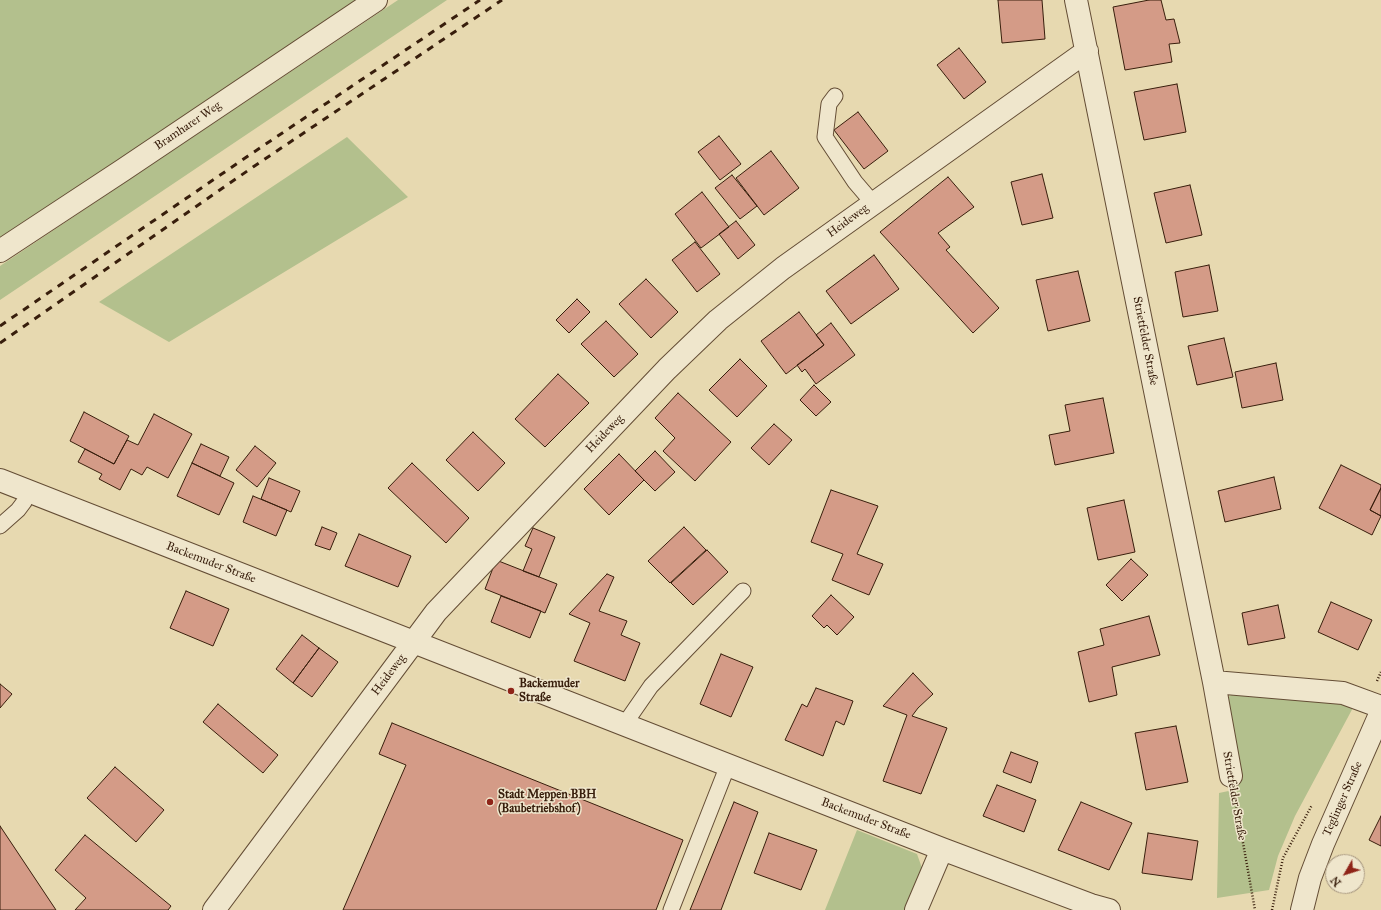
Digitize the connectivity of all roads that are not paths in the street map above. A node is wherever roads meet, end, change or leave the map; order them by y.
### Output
1 (376, 0) edge
2 (1076, 0) edge
3 (1087, 51) junction
4 (835, 96) dead end
5 (873, 203) junction
6 (0, 251) edge
7 (0, 480) edge
8 (28, 491) junction
9 (0, 526) edge
10 (743, 591) dead end
11 (413, 643) junction
12 (1214, 682) junction
13 (1381, 707) edge
14 (1381, 712) edge
15 (624, 725) junction
16 (728, 765) junction
17 (1230, 776) road end
18 (942, 848) junction
19 (214, 910) edge
20 (671, 910) edge
21 (916, 910) edge
22 (1109, 910) edge
23 (1302, 910) edge

1 - 6 street, Bramharer Weg
2 - 3 street, Strietfelder Straße
3 - 5 street, Heideweg
3 - 12 street, Strietfelder Straße
4 - 5 lane
5 - 11 street, Heideweg
7 - 8 street, Backemuder Straße
8 - 9 lane
8 - 11 street, Backemuder Straße
10 - 15 lane
11 - 15 street, Backemuder Straße
11 - 19 street, Heideweg
12 - 13 street
12 - 17 street, Strietfelder Straße
14 - 23 street, Teglinger Straße
15 - 16 street, Backemuder Straße
16 - 18 street, Backemuder Straße
16 - 20 lane
18 - 21 street
18 - 22 street, Backemuder Straße

